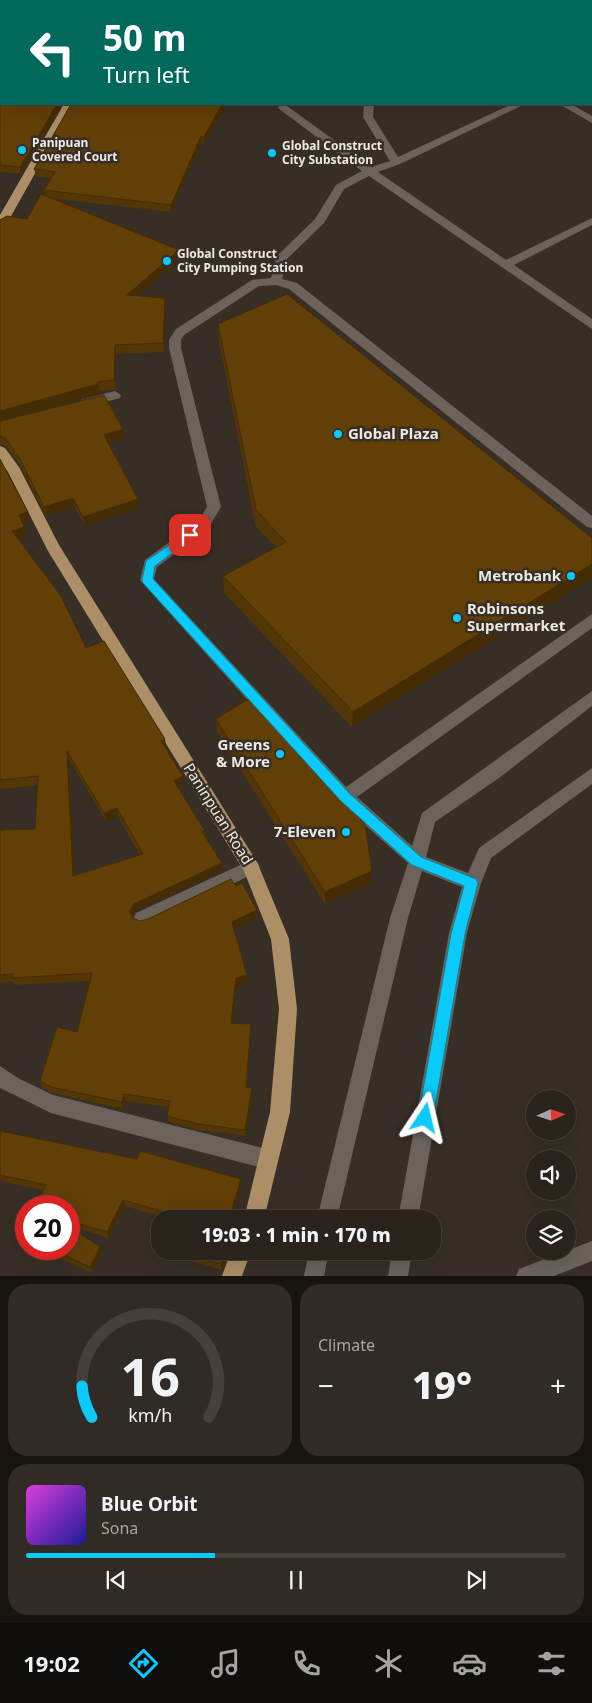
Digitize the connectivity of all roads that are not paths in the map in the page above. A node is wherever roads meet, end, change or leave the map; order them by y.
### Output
1 (68, 105) edge
2 (369, 105) edge
3 (518, 105) edge
4 (566, 105) edge
5 (283, 108) dead end
6 (592, 120) edge
7 (396, 162) junction
8 (370, 171) junction
9 (592, 221) edge
10 (0, 225) edge
11 (505, 265) junction
12 (276, 281) junction
13 (592, 325) edge
14 (115, 395) dead end
15 (77, 405) edge
16 (0, 450) edge
17 (592, 523) edge
18 (592, 620) edge
19 (592, 697) edge
20 (592, 775) edge
21 (345, 798) junction
22 (417, 861) junction
23 (251, 866) junction
24 (472, 883) junction
25 (142, 918) edge
26 (0, 1075) edge
27 (267, 1159) junction
28 (256, 1210) edge
29 (329, 1210) edge
30 (410, 1210) edge
31 (592, 1251) edge
32 (238, 1260) edge
33 (317, 1260) edge
34 (401, 1260) edge
35 (232, 1276) edge
36 (314, 1276) edge
37 (398, 1276) edge
38 (526, 1276) edge

1 - 10 main road
2 - 7 street
3 - 7 street
4 - 6 street
5 - 8 street
7 - 8 street
8 - 11 street
8 - 12 street
9 - 11 street
11 - 13 street
12 - 17 street
12 - 21 street
14 - 15 street
16 - 23 main road, Paninpuan Road
18 - 21 street
19 - 22 street
20 - 24 street
21 - 22 street
22 - 24 street
22 - 29 street
23 - 25 street
23 - 27 main road, Paninpuan Road
24 - 30 street
26 - 27 street
27 - 28 main road, Paninpuan Road
31 - 38 street
32 - 35 main road
33 - 36 street
34 - 37 street

